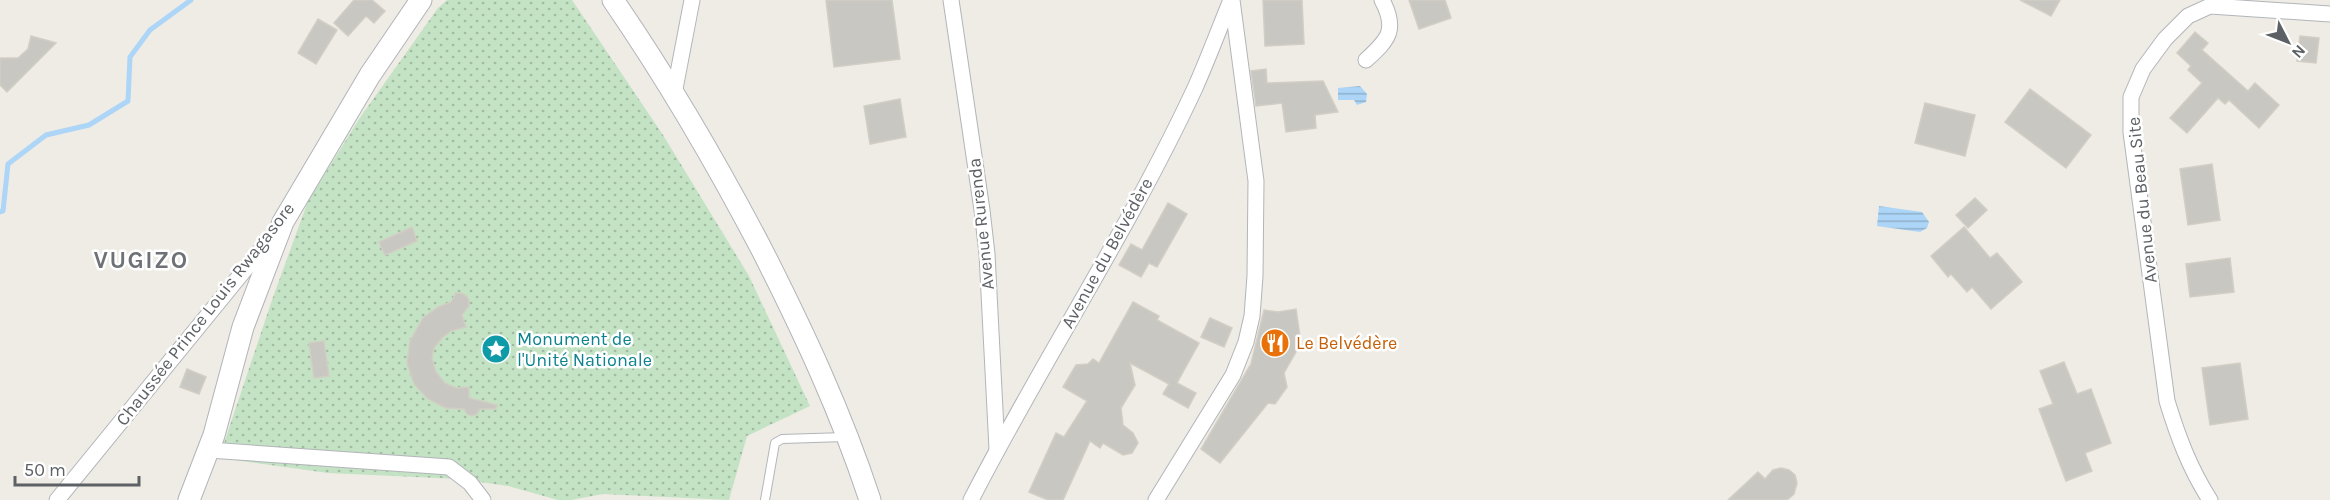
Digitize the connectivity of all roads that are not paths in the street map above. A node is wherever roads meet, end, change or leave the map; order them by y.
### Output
1 (422, 0) edge
2 (613, 0) edge
3 (692, 0) edge
4 (951, 0) edge
5 (1231, 0) edge
6 (1382, 0) edge
7 (2330, 14) edge
8 (1366, 60) dead end
9 (674, 94) junction
10 (283, 222) junction
11 (849, 437) junction
12 (997, 449) junction
13 (208, 450) junction
14 (57, 500) edge
15 (189, 500) edge
16 (483, 500) edge
17 (765, 500) edge
18 (870, 500) edge
19 (971, 500) edge
20 (1156, 500) edge
21 (2211, 500) edge

1 - 10 street, Chaussée Prince Louis Rwagasore
2 - 9 street
3 - 9 street
4 - 12 street, Avenue Rurenda
5 - 12 street, Avenue du Belvédère
5 - 20 street
6 - 8 street
7 - 21 street, Avenue du Beau Site
9 - 11 street
10 - 13 street
10 - 14 street, Chaussée Prince Louis Rwagasore
11 - 17 lane
11 - 18 street
12 - 19 street, Avenue du Belvédère
13 - 15 street
13 - 16 street

